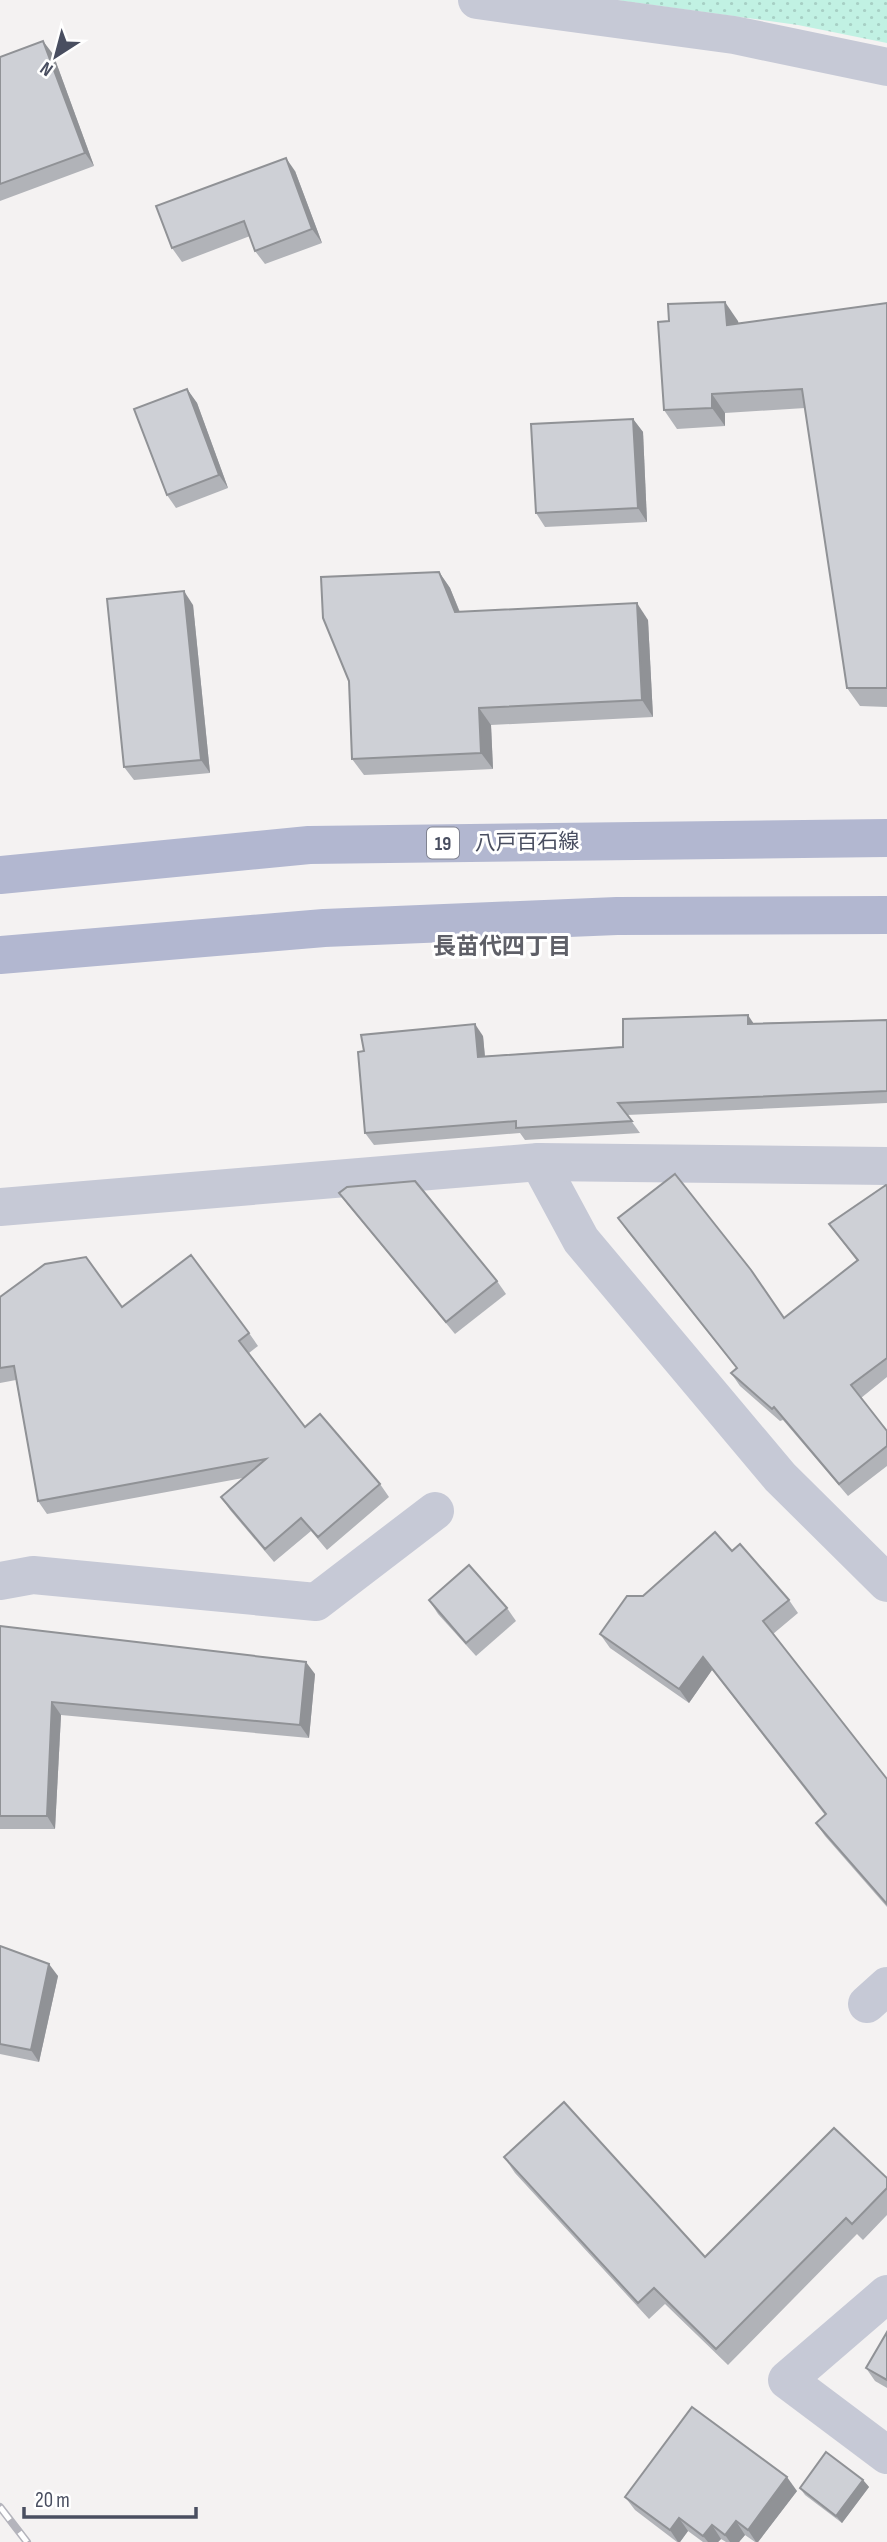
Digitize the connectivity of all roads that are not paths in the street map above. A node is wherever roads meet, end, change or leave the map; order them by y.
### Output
1 (477, 0) edge
2 (887, 66) edge
3 (887, 838) edge
4 (0, 875) edge
5 (887, 915) edge
6 (0, 955) edge
7 (539, 1162) junction
8 (887, 1166) edge
9 (0, 1207) edge
10 (435, 1511) dead end
11 (0, 1581) edge
12 (887, 1583) edge
13 (887, 2294) edge
14 (887, 2455) edge

1 - 2 street
3 - 4 main road, 八戸百石線 / 19
5 - 6 main road
7 - 8 street
7 - 9 street
7 - 12 street
10 - 11 street
13 - 14 street

